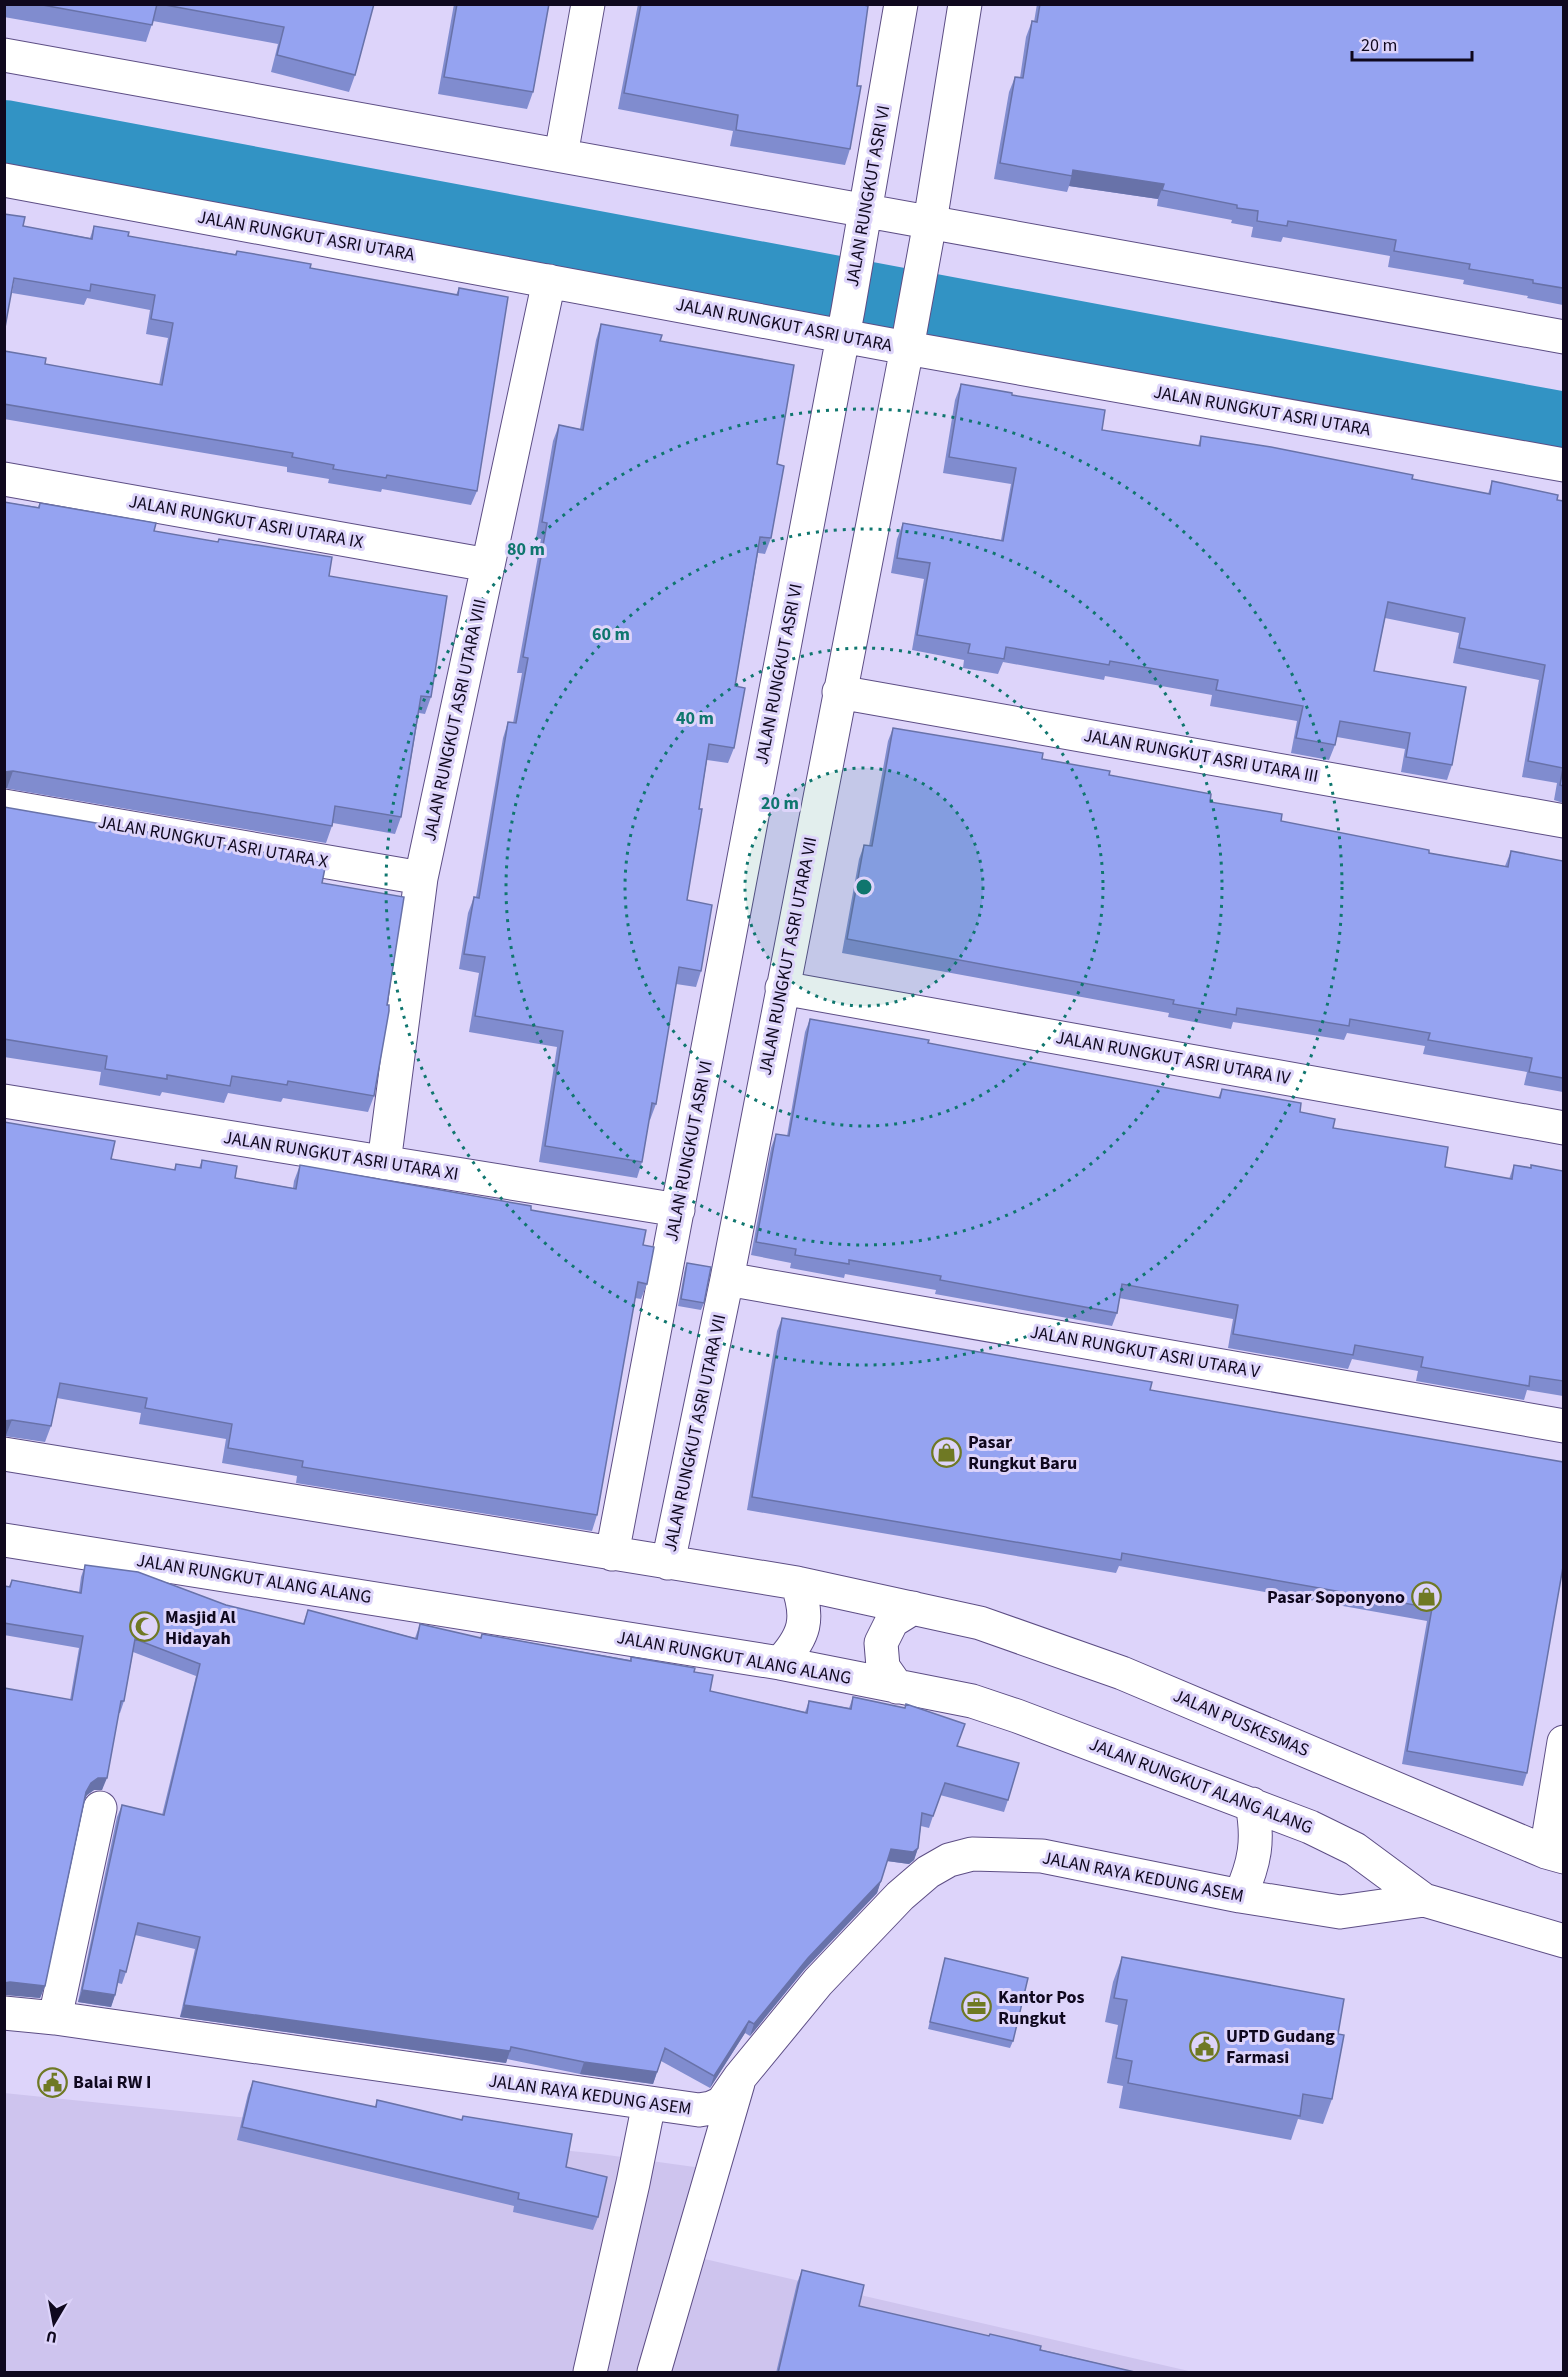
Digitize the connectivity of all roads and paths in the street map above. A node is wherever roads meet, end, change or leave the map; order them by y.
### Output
1 (588, 4) edge
2 (901, 4) edge
3 (965, 4) edge
4 (4, 55) edge
5 (561, 155) junction
6 (4, 180) edge
7 (863, 220) junction
8 (928, 233) junction
9 (549, 281) junction
10 (845, 323) junction
11 (909, 334) junction
12 (1563, 337) edge
13 (1563, 465) edge
14 (4, 478) edge
15 (488, 565) junction
16 (839, 692) junction
17 (4, 806) edge
18 (1563, 821) edge
19 (421, 878) junction
20 (782, 988) junction
21 (4, 1101) edge
22 (1563, 1128) edge
23 (384, 1163) junction
24 (678, 1210) junction
25 (727, 1279) junction
26 (1563, 1426) edge
27 (4, 1454) edge
28 (4, 1539) edge
29 (612, 1554) junction
30 (668, 1563) junction
31 (797, 1583) junction
32 (913, 1608) junction
33 (780, 1663) junction
34 (897, 1687) junction
35 (1563, 1742) edge
36 (1252, 1804) junction
37 (100, 1808) dead end
38 (1555, 1854) edge
39 (1240, 1896) junction
40 (1424, 1900) junction
41 (1563, 1941) edge
42 (4, 2013) edge
43 (55, 2018) junction
44 (740, 2077) junction
45 (649, 2103) junction
46 (590, 2373) edge
47 (654, 2373) edge

1 - 5 street
2 - 7 street, JALAN RUNGKUT ASRI VI
3 - 8 street
4 - 5 street
5 - 7 street
6 - 9 street, JALAN RUNGKUT ASRI UTARA
7 - 8 street
7 - 10 street, JALAN RUNGKUT ASRI VI
8 - 11 street, JALAN RUNGKUT ASRI UTARA VII
8 - 12 street
9 - 10 street, JALAN RUNGKUT ASRI UTARA
9 - 15 street, JALAN RUNGKUT ASRI UTARA VIII
10 - 11 street, JALAN RUNGKUT ASRI UTARA
10 - 24 street, JALAN RUNGKUT ASRI VI
11 - 13 street, JALAN RUNGKUT ASRI UTARA
11 - 16 street, JALAN RUNGKUT ASRI UTARA VII
14 - 15 street, JALAN RUNGKUT ASRI UTARA IX
15 - 19 street, JALAN RUNGKUT ASRI UTARA VIII
16 - 18 street, JALAN RUNGKUT ASRI UTARA III
16 - 20 street, JALAN RUNGKUT ASRI UTARA VII
17 - 19 street, JALAN RUNGKUT ASRI UTARA X
19 - 23 street, JALAN RUNGKUT ASRI UTARA VIII
20 - 22 street, JALAN RUNGKUT ASRI UTARA IV
20 - 25 street, JALAN RUNGKUT ASRI UTARA VII
21 - 23 street, JALAN RUNGKUT ASRI UTARA XI
23 - 24 street, JALAN RUNGKUT ASRI UTARA XI
24 - 29 street, JALAN RUNGKUT ASRI VI
25 - 26 street, JALAN RUNGKUT ASRI UTARA V
25 - 30 street, JALAN RUNGKUT ASRI UTARA VII
27 - 29 street
28 - 33 street, JALAN RUNGKUT ALANG ALANG
29 - 30 street
30 - 31 street
31 - 32 street
31 - 33 street
32 - 34 street
32 - 38 street, JALAN PUSKESMAS
33 - 34 street, JALAN RUNGKUT ALANG ALANG
34 - 36 street, JALAN RUNGKUT ALANG ALANG
35 - 38 street
36 - 39 street
36 - 40 street, JALAN RUNGKUT ALANG ALANG
37 - 43 street
39 - 40 street, JALAN RAYA KEDUNG ASEM
39 - 44 street, JALAN RAYA KEDUNG ASEM
40 - 41 street
42 - 43 street, JALAN RAYA KEDUNG ASEM
43 - 45 street, JALAN RAYA KEDUNG ASEM
44 - 45 street, JALAN RAYA KEDUNG ASEM
44 - 47 street
45 - 46 street

